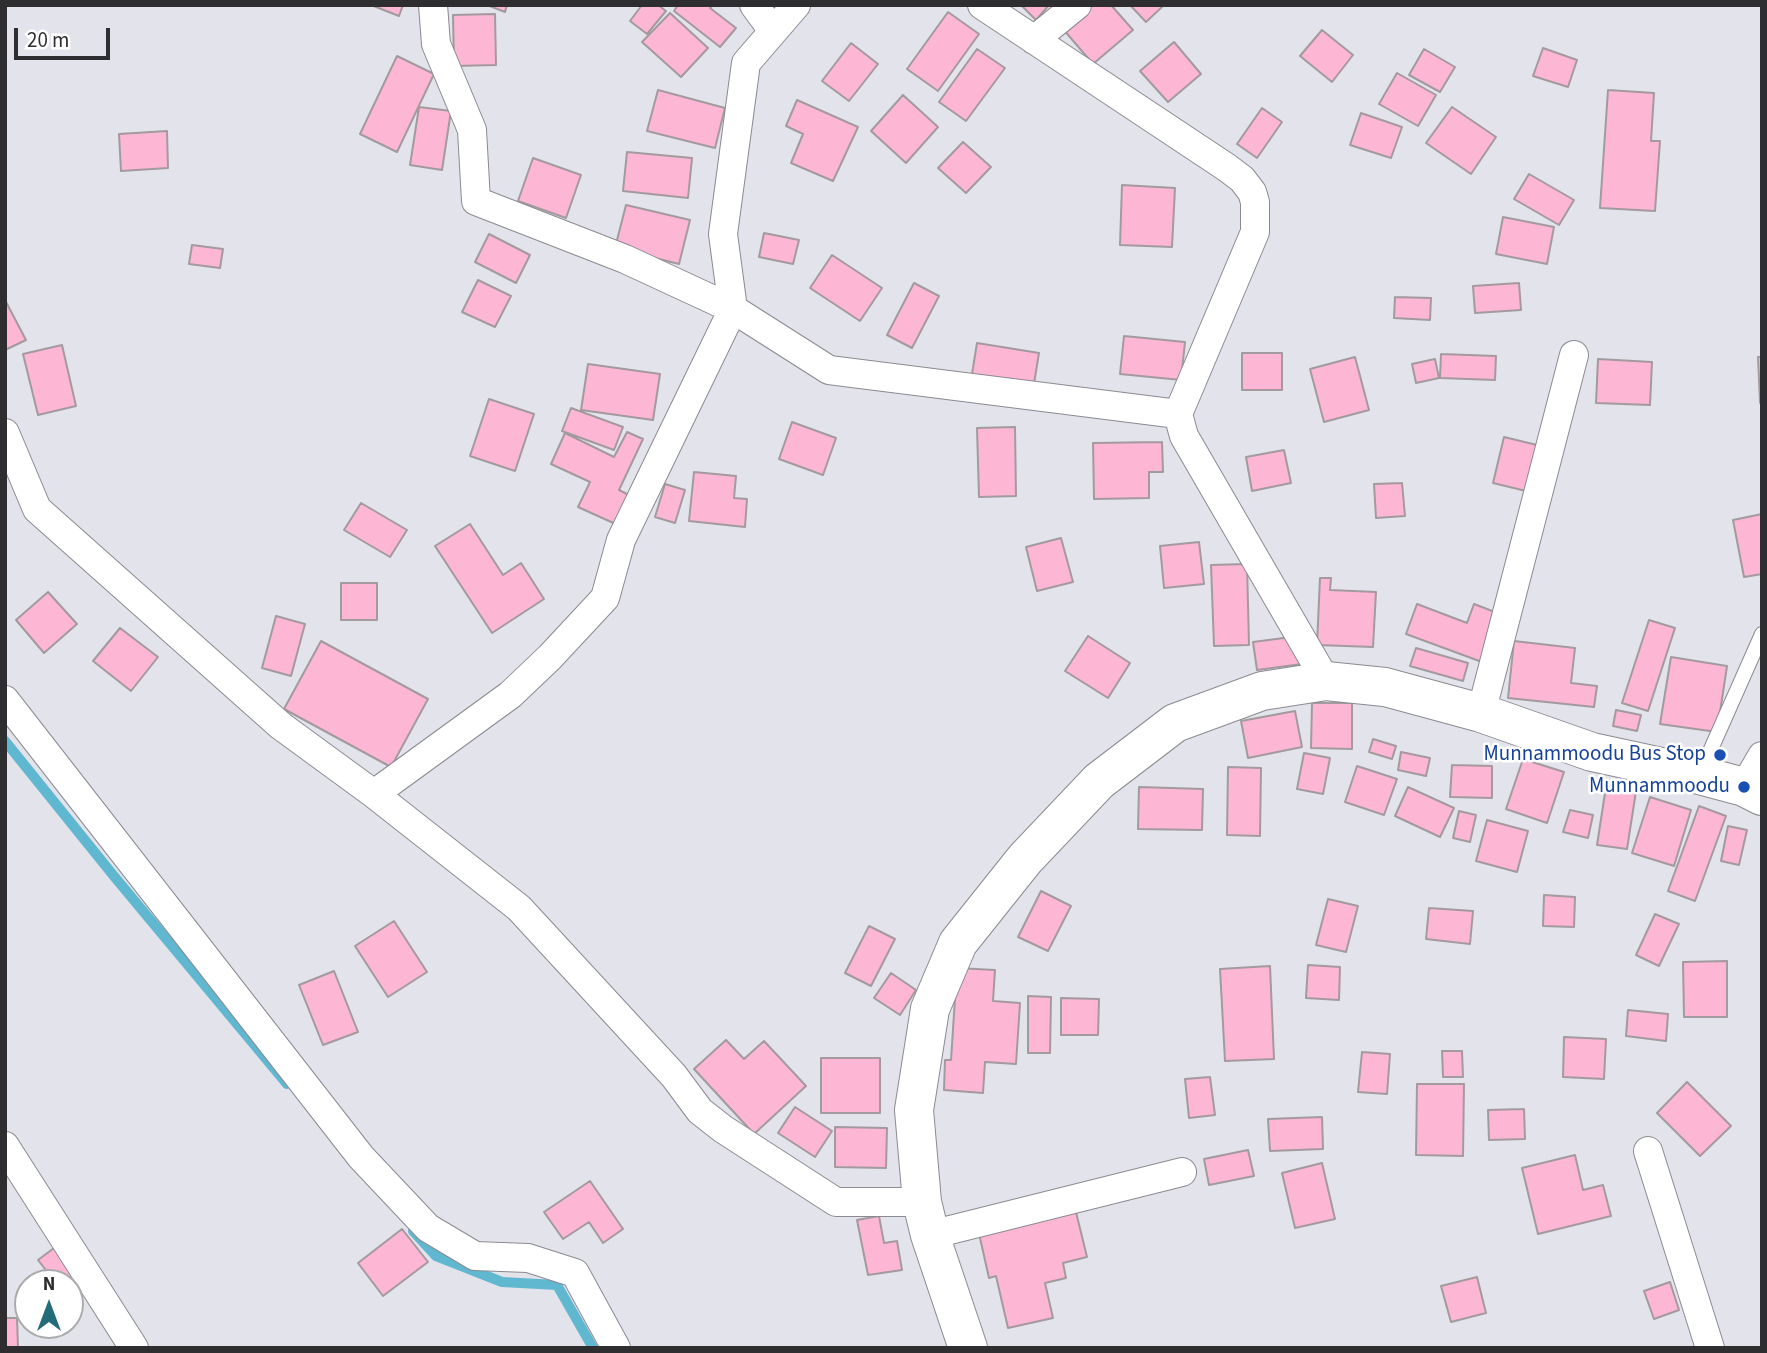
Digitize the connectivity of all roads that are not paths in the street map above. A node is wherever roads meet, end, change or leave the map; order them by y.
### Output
1 (433, 5) edge
2 (754, 5) edge
3 (796, 5) edge
4 (982, 5) edge
5 (1077, 5) edge
6 (773, 31) junction
7 (1034, 40) junction
8 (733, 309) junction
9 (1574, 355) dead end
10 (1178, 414) junction
11 (5, 433) edge
12 (1762, 634) edge
13 (1326, 681) junction
14 (5, 700) edge
15 (1481, 713) junction
16 (1699, 775) junction
17 (1756, 780) edge
18 (374, 794) junction
19 (5, 1146) edge
20 (1648, 1152) dead end
21 (1182, 1172) dead end
22 (926, 1218) junction
23 (134, 1348) edge
24 (616, 1348) edge
25 (968, 1348) edge
26 (1710, 1348) edge

1 - 8 street
2 - 6 street
3 - 6 street
4 - 7 street
5 - 7 street
6 - 8 street
7 - 10 street
8 - 10 street
8 - 18 street
9 - 15 street
10 - 13 street
11 - 18 street
12 - 16 lane
13 - 15 main road
13 - 22 main road
14 - 24 street
15 - 16 main road
16 - 17 main road
18 - 22 street
19 - 23 street
20 - 26 street
21 - 22 street
22 - 25 main road

